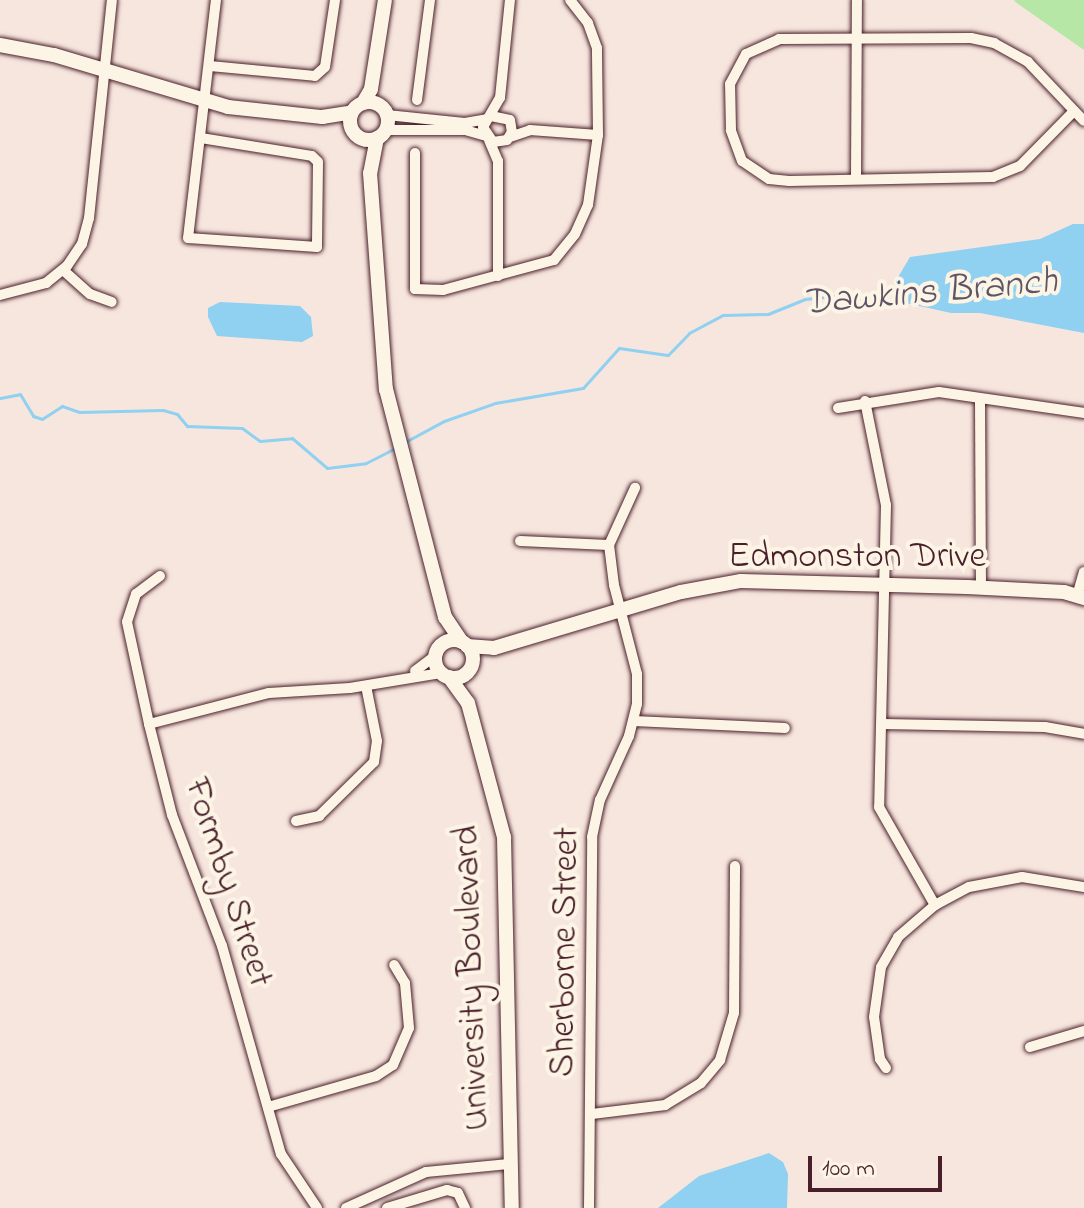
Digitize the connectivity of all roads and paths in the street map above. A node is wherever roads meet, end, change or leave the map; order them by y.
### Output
1 (112, 0) edge
2 (216, 0) edge
3 (335, 0) edge
4 (385, 0) edge
5 (430, 0) edge
6 (510, 0) edge
7 (570, 0) edge
8 (857, 0) edge
9 (857, 39) junction
10 (0, 45) edge
11 (378, 51) junction
12 (210, 66) junction
13 (102, 70) junction
14 (500, 98) junction
15 (417, 100) dead end
16 (206, 101) junction
17 (358, 107) junction
18 (1074, 111) junction
19 (322, 117) junction
20 (489, 117) junction
21 (508, 118) junction
22 (1084, 121) edge
23 (383, 122) junction
24 (530, 130) junction
25 (355, 133) junction
26 (598, 135) junction
27 (201, 138) junction
28 (487, 138) junction
29 (509, 138) junction
30 (415, 153) dead end
31 (498, 161) junction
32 (370, 173) junction
33 (856, 178) junction
34 (63, 270) junction
35 (498, 276) junction
36 (0, 295) edge
37 (112, 302) dead end
38 (980, 400) junction
39 (865, 401) junction
40 (838, 408) dead end
41 (1084, 413) edge
42 (635, 488) dead end
43 (520, 541) dead end
44 (609, 545) junction
45 (1084, 572) edge
46 (160, 576) dead end
47 (884, 585) junction
48 (981, 588) junction
49 (1081, 597) edge
50 (620, 611) junction
51 (445, 617) junction
52 (464, 644) junction
53 (494, 648) junction
54 (438, 650) junction
55 (470, 668) junction
56 (410, 674) junction
57 (445, 675) junction
58 (366, 686) junction
59 (468, 703) junction
60 (634, 721) junction
61 (149, 724) junction
62 (883, 724) junction
63 (785, 728) dead end
64 (1084, 734) edge
65 (296, 821) dead end
66 (735, 866) dead end
67 (1084, 887) edge
68 (935, 905) junction
69 (394, 965) dead end
70 (1084, 1031) edge
71 (1030, 1047) dead end
72 (886, 1068) dead end
73 (268, 1107) junction
74 (592, 1114) junction
75 (509, 1164) junction
76 (317, 1208) edge
77 (346, 1208) edge
78 (387, 1208) edge
79 (465, 1208) edge
80 (512, 1208) edge
81 (589, 1208) edge

1 - 13 street
2 - 12 street
3 - 12 street
4 - 11 street
5 - 15 street
6 - 14 street
7 - 26 street
8 - 9 street
9 - 18 street
9 - 33 street
9 - 33 street
10 - 13 street
11 - 17 street
11 - 23 street
12 - 16 street
13 - 16 street
13 - 34 street
14 - 20 street
14 - 21 street
16 - 19 street
16 - 27 street
17 - 19 street
17 - 23 street
17 - 25 street
18 - 22 street
18 - 33 street
19 - 25 street
20 - 21 street
20 - 23 street
20 - 28 street
21 - 24 street
21 - 29 street
23 - 25 street
23 - 28 street
23 - 32 street
24 - 26 street
24 - 29 street
25 - 32 street
26 - 35 street
27 - 27 street
28 - 29 street
28 - 31 street
29 - 31 street
30 - 35 street
31 - 35 street
32 - 51 street
34 - 36 street
34 - 37 street
38 - 39 street
38 - 41 street
38 - 48 street
39 - 40 street
39 - 47 street
42 - 44 street
43 - 44 street
44 - 50 street, Sherborne Street
45 - 49 street
46 - 61 street, Formby Street
47 - 48 street, Edmonston Drive
47 - 50 street, Edmonston Drive
47 - 62 street
48 - 49 street, Edmonston Drive
50 - 53 street, Edmonston Drive
50 - 60 street, Sherborne Street
51 - 52 street
51 - 54 street
52 - 53 street, Edmonston Drive
52 - 54 street, Edmonston Drive
52 - 55 street, University Boulevard
53 - 55 street, Edmonston Drive
54 - 56 street
54 - 57 street, University Boulevard
55 - 57 street, Edmonston Drive
55 - 59 street, University Boulevard
56 - 57 street
56 - 58 street
57 - 59 street, University Boulevard
58 - 61 street
58 - 65 street
59 - 75 street, University Boulevard
60 - 63 street
60 - 74 street, Sherborne Street
61 - 73 street, Formby Street
62 - 64 street
62 - 68 street
66 - 74 street
67 - 68 street
68 - 72 street
69 - 73 street
70 - 71 street
73 - 76 street, Formby Street
74 - 81 street, Sherborne Street
75 - 77 street
75 - 80 street, University Boulevard
78 - 79 street

